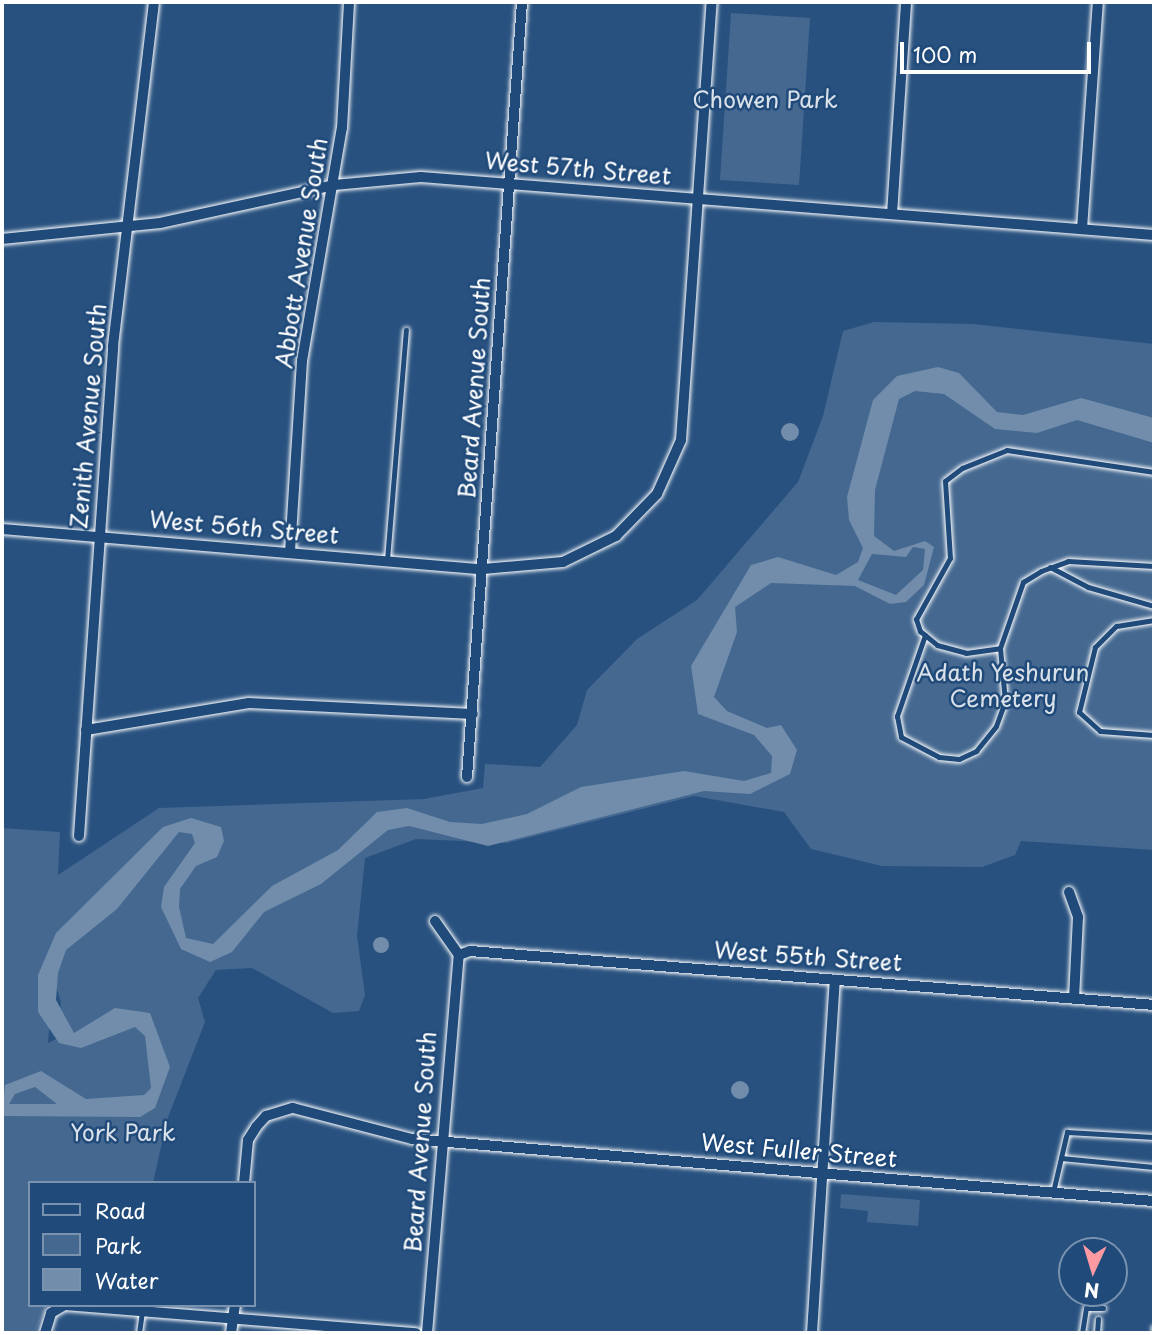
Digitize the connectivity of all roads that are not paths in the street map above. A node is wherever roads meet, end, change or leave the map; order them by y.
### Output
1 (154, 2) edge
2 (349, 2) edge
3 (522, 2) edge
4 (712, 2) edge
5 (906, 2) edge
6 (1098, 2) edge
7 (334, 185) junction
8 (509, 186) junction
9 (699, 200) junction
10 (892, 214) junction
11 (127, 228) junction
12 (1083, 229) junction
13 (1154, 235) edge
14 (2, 239) edge
15 (406, 330) dead end
16 (1154, 472) edge
17 (2, 529) edge
18 (99, 537) junction
19 (289, 552) junction
20 (387, 560) junction
21 (1154, 566) edge
22 (1050, 568) junction
23 (483, 569) junction
24 (1154, 606) edge
25 (1154, 620) edge
26 (925, 635) junction
27 (1000, 648) junction
28 (473, 715) junction
29 (86, 730) junction
30 (1154, 735) edge
31 (467, 777) dead end
32 (79, 836) dead end
33 (1069, 892) dead end
34 (435, 921) dead end
35 (458, 955) junction
36 (835, 980) junction
37 (1074, 998) junction
38 (1154, 1005) edge
39 (1154, 1137) edge
40 (441, 1142) junction
41 (1061, 1158) junction
42 (1154, 1168) edge
43 (825, 1173) junction
44 (244, 1181) edge
45 (1054, 1192) junction
46 (1154, 1200) edge
47 (63, 1307) edge
48 (80, 1307) edge
49 (235, 1307) edge
50 (1103, 1308) dead end
51 (142, 1311) junction
52 (234, 1318) junction
53 (1098, 1319) dead end
54 (332, 1330) edge
55 (45, 1333) edge
56 (139, 1333) edge
57 (231, 1333) edge
58 (416, 1333) edge
59 (426, 1333) edge
60 (812, 1333) edge
61 (1082, 1333) edge
62 (1097, 1333) edge

1 - 11 street, Zenith Avenue South
2 - 7 street, Abbott Avenue South
3 - 8 street, Beard Avenue South
4 - 9 street, West 56th Street
5 - 10 street
6 - 12 street
7 - 8 street, West 57th Street
7 - 11 street, West 57th Street
7 - 19 street, Abbott Avenue South
8 - 9 street, West 57th Street
8 - 23 street, Beard Avenue South
9 - 10 street, West 57th Street
9 - 23 street, West 56th Street
10 - 12 street, West 57th Street
11 - 14 street, West 57th Street
11 - 18 street, Zenith Avenue South
12 - 13 street, West 57th Street
15 - 20 lane
16 - 26 lane
17 - 18 street, West 56th Street
18 - 19 street, West 56th Street
18 - 29 street, Zenith Avenue South
19 - 20 street, West 56th Street
20 - 23 street, West 56th Street
21 - 22 lane
22 - 24 lane
22 - 27 lane
23 - 28 street, Beard Avenue South
25 - 30 lane
26 - 27 lane
26 - 27 lane
28 - 29 street
28 - 31 street, Beard Avenue South
29 - 32 street, Zenith Avenue South
33 - 37 street
34 - 35 street
35 - 36 street, West 55th Street
35 - 40 street, Beard Avenue South
36 - 37 street, West 55th Street
36 - 43 street
37 - 38 street, West 55th Street
39 - 41 lane
40 - 43 street, West Fuller Street
40 - 44 street, West Fuller Street
40 - 59 street, Beard Avenue South
41 - 42 lane
41 - 45 lane
43 - 45 street, West Fuller Street
43 - 60 street
45 - 46 street, West Fuller Street
47 - 55 street
48 - 51 street
49 - 52 street
50 - 61 lane
51 - 52 street
51 - 56 lane
52 - 54 street
52 - 57 street
53 - 62 lane
54 - 58 street

